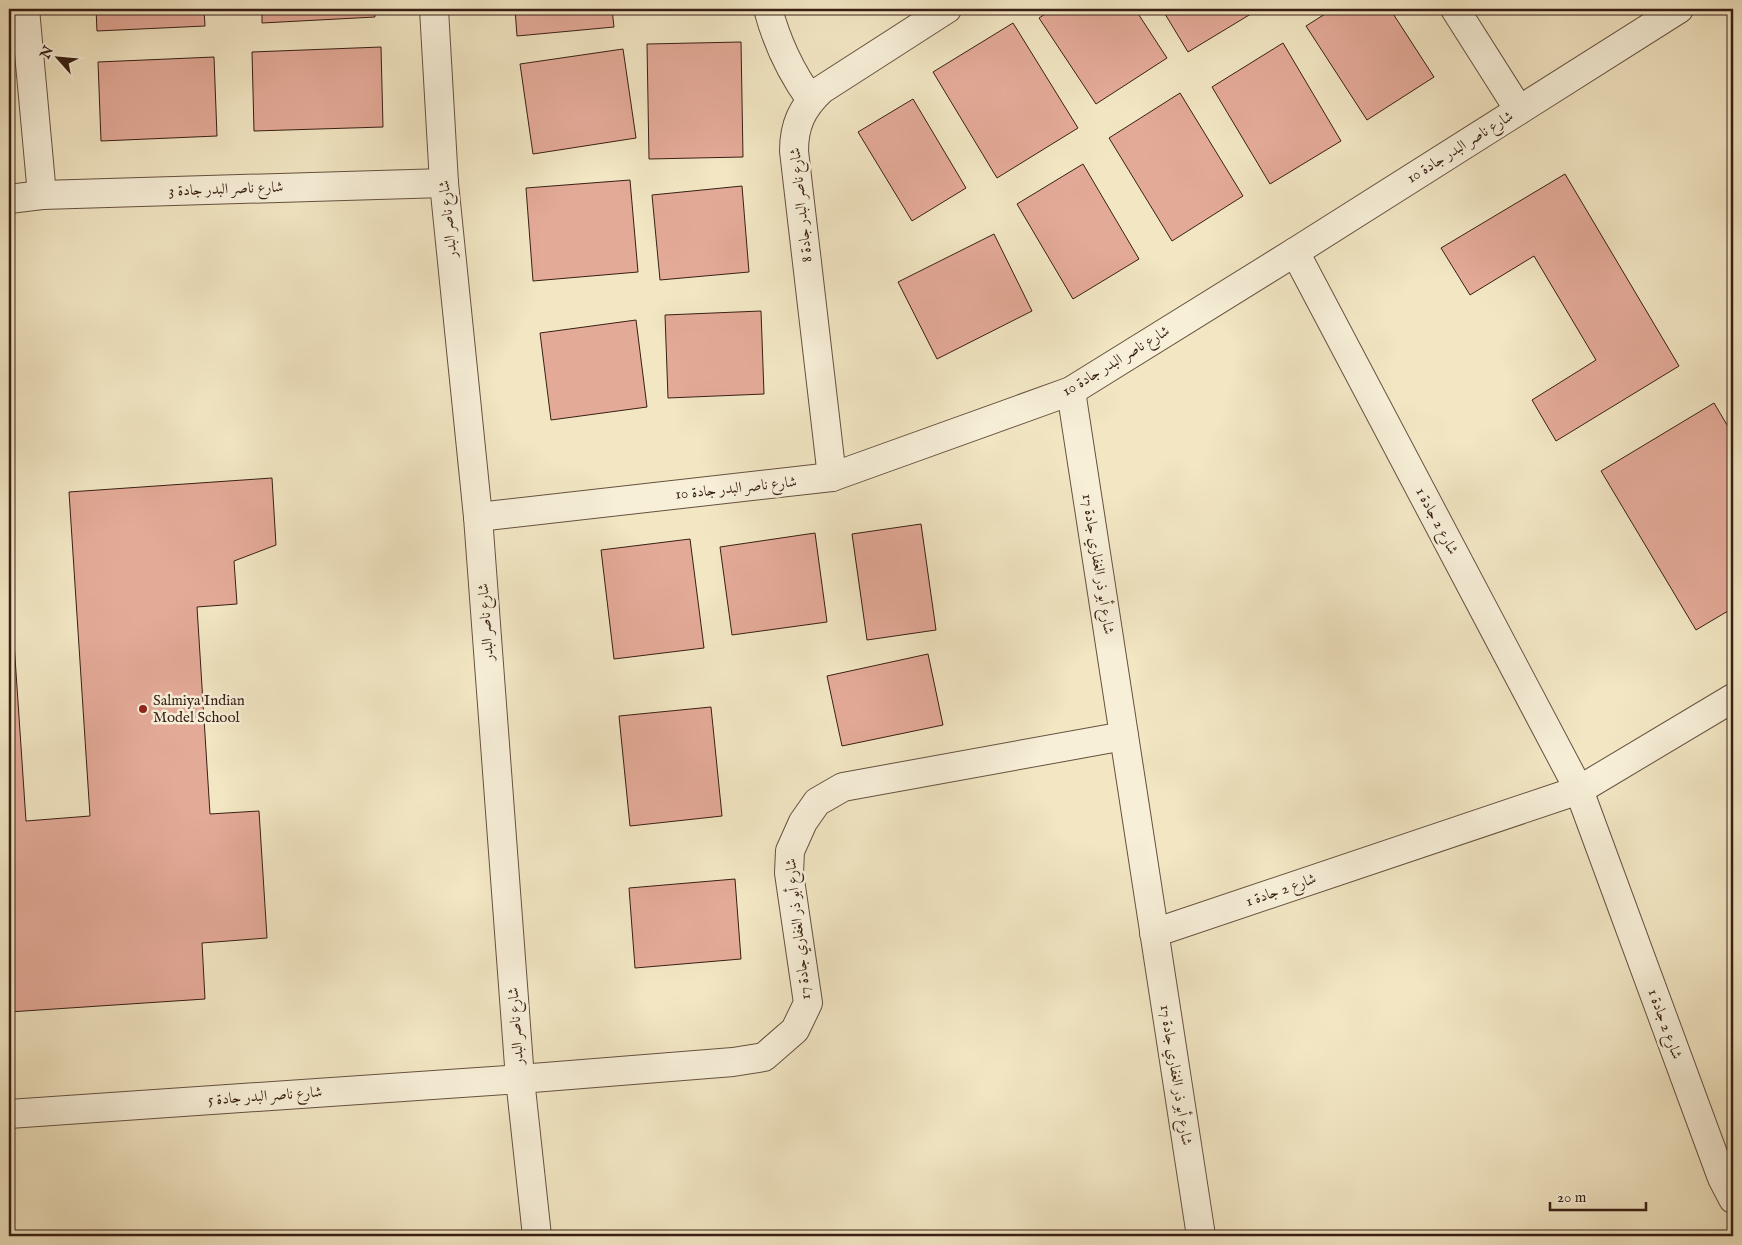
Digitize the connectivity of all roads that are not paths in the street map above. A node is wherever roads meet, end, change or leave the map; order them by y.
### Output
1 (25, 9) edge
2 (434, 9) edge
3 (768, 9) edge
4 (947, 9) edge
5 (1455, 9) edge
6 (1679, 9) edge
7 (811, 100) junction
8 (1519, 110) junction
9 (444, 183) junction
10 (42, 195) junction
11 (9, 199) edge
12 (1295, 252) junction
13 (1071, 391) junction
14 (832, 477) junction
15 (478, 517) junction
16 (1733, 698) edge
17 (1124, 736) junction
18 (1579, 790) junction
19 (1154, 932) junction
20 (520, 1079) junction
21 (9, 1114) edge
22 (1733, 1199) edge
23 (537, 1236) edge
24 (1201, 1236) edge

1 - 10 street
2 - 9 street, شارع ناصر البدر
3 - 7 street
4 - 7 street, شارع ناصر البدر جادة 8
5 - 8 street
6 - 8 street, شارع ناصر البدر جادة 10
7 - 14 street, شارع ناصر البدر جادة 8
8 - 12 street, شارع ناصر البدر جادة 10
9 - 10 street, شارع ناصر البدر جادة 3
9 - 15 street, شارع ناصر البدر
10 - 11 street, شارع ناصر البدر جادة 3
12 - 13 street, شارع ناصر البدر جادة 10
12 - 18 street, شارع 2 جادة 1
13 - 14 street, شارع ناصر البدر جادة 10
13 - 17 street, شارع أبو ذر الغفاري جادة 17
14 - 15 street, شارع ناصر البدر جادة 10
15 - 20 street, شارع ناصر البدر
16 - 18 street, شارع 2 جادة 1
17 - 19 street, شارع أبو ذر الغفاري جادة 17
17 - 20 street, شارع أبو ذر الغفاري جادة 17
18 - 19 street, شارع 2 جادة 1
18 - 22 street, شارع 2 جادة 1
19 - 24 street, شارع أبو ذر الغفاري جادة 17
20 - 21 street, شارع ناصر البدر جادة 5
20 - 23 street, شارع ناصر البدر

